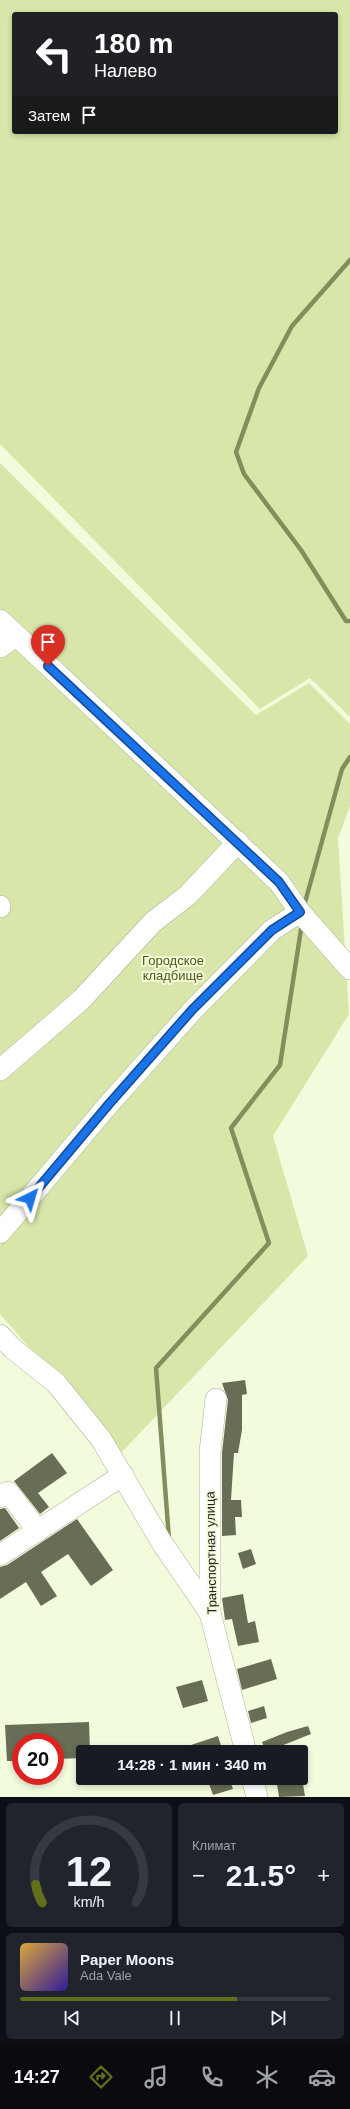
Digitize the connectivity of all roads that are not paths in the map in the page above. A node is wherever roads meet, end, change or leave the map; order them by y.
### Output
1 (0, 620) edge
2 (8, 641) edge
3 (238, 842) junction
4 (300, 912) junction
5 (350, 969) edge
6 (0, 1070) edge
7 (0, 1233) edge
8 (0, 1335) edge
9 (216, 1399) dead end
10 (123, 1475) junction
11 (0, 1497) edge
12 (38, 1531) junction
13 (0, 1556) edge
14 (210, 1613) junction
15 (244, 1745) edge
16 (254, 1785) edge
17 (257, 1797) edge

1 - 2 street
2 - 3 street
3 - 4 street
3 - 6 street
4 - 5 street
4 - 7 street
8 - 10 street
9 - 14 street, Транспортная улица
10 - 12 street
10 - 14 street
11 - 12 street
12 - 13 street
14 - 15 street, Транспортная улица
16 - 17 street

